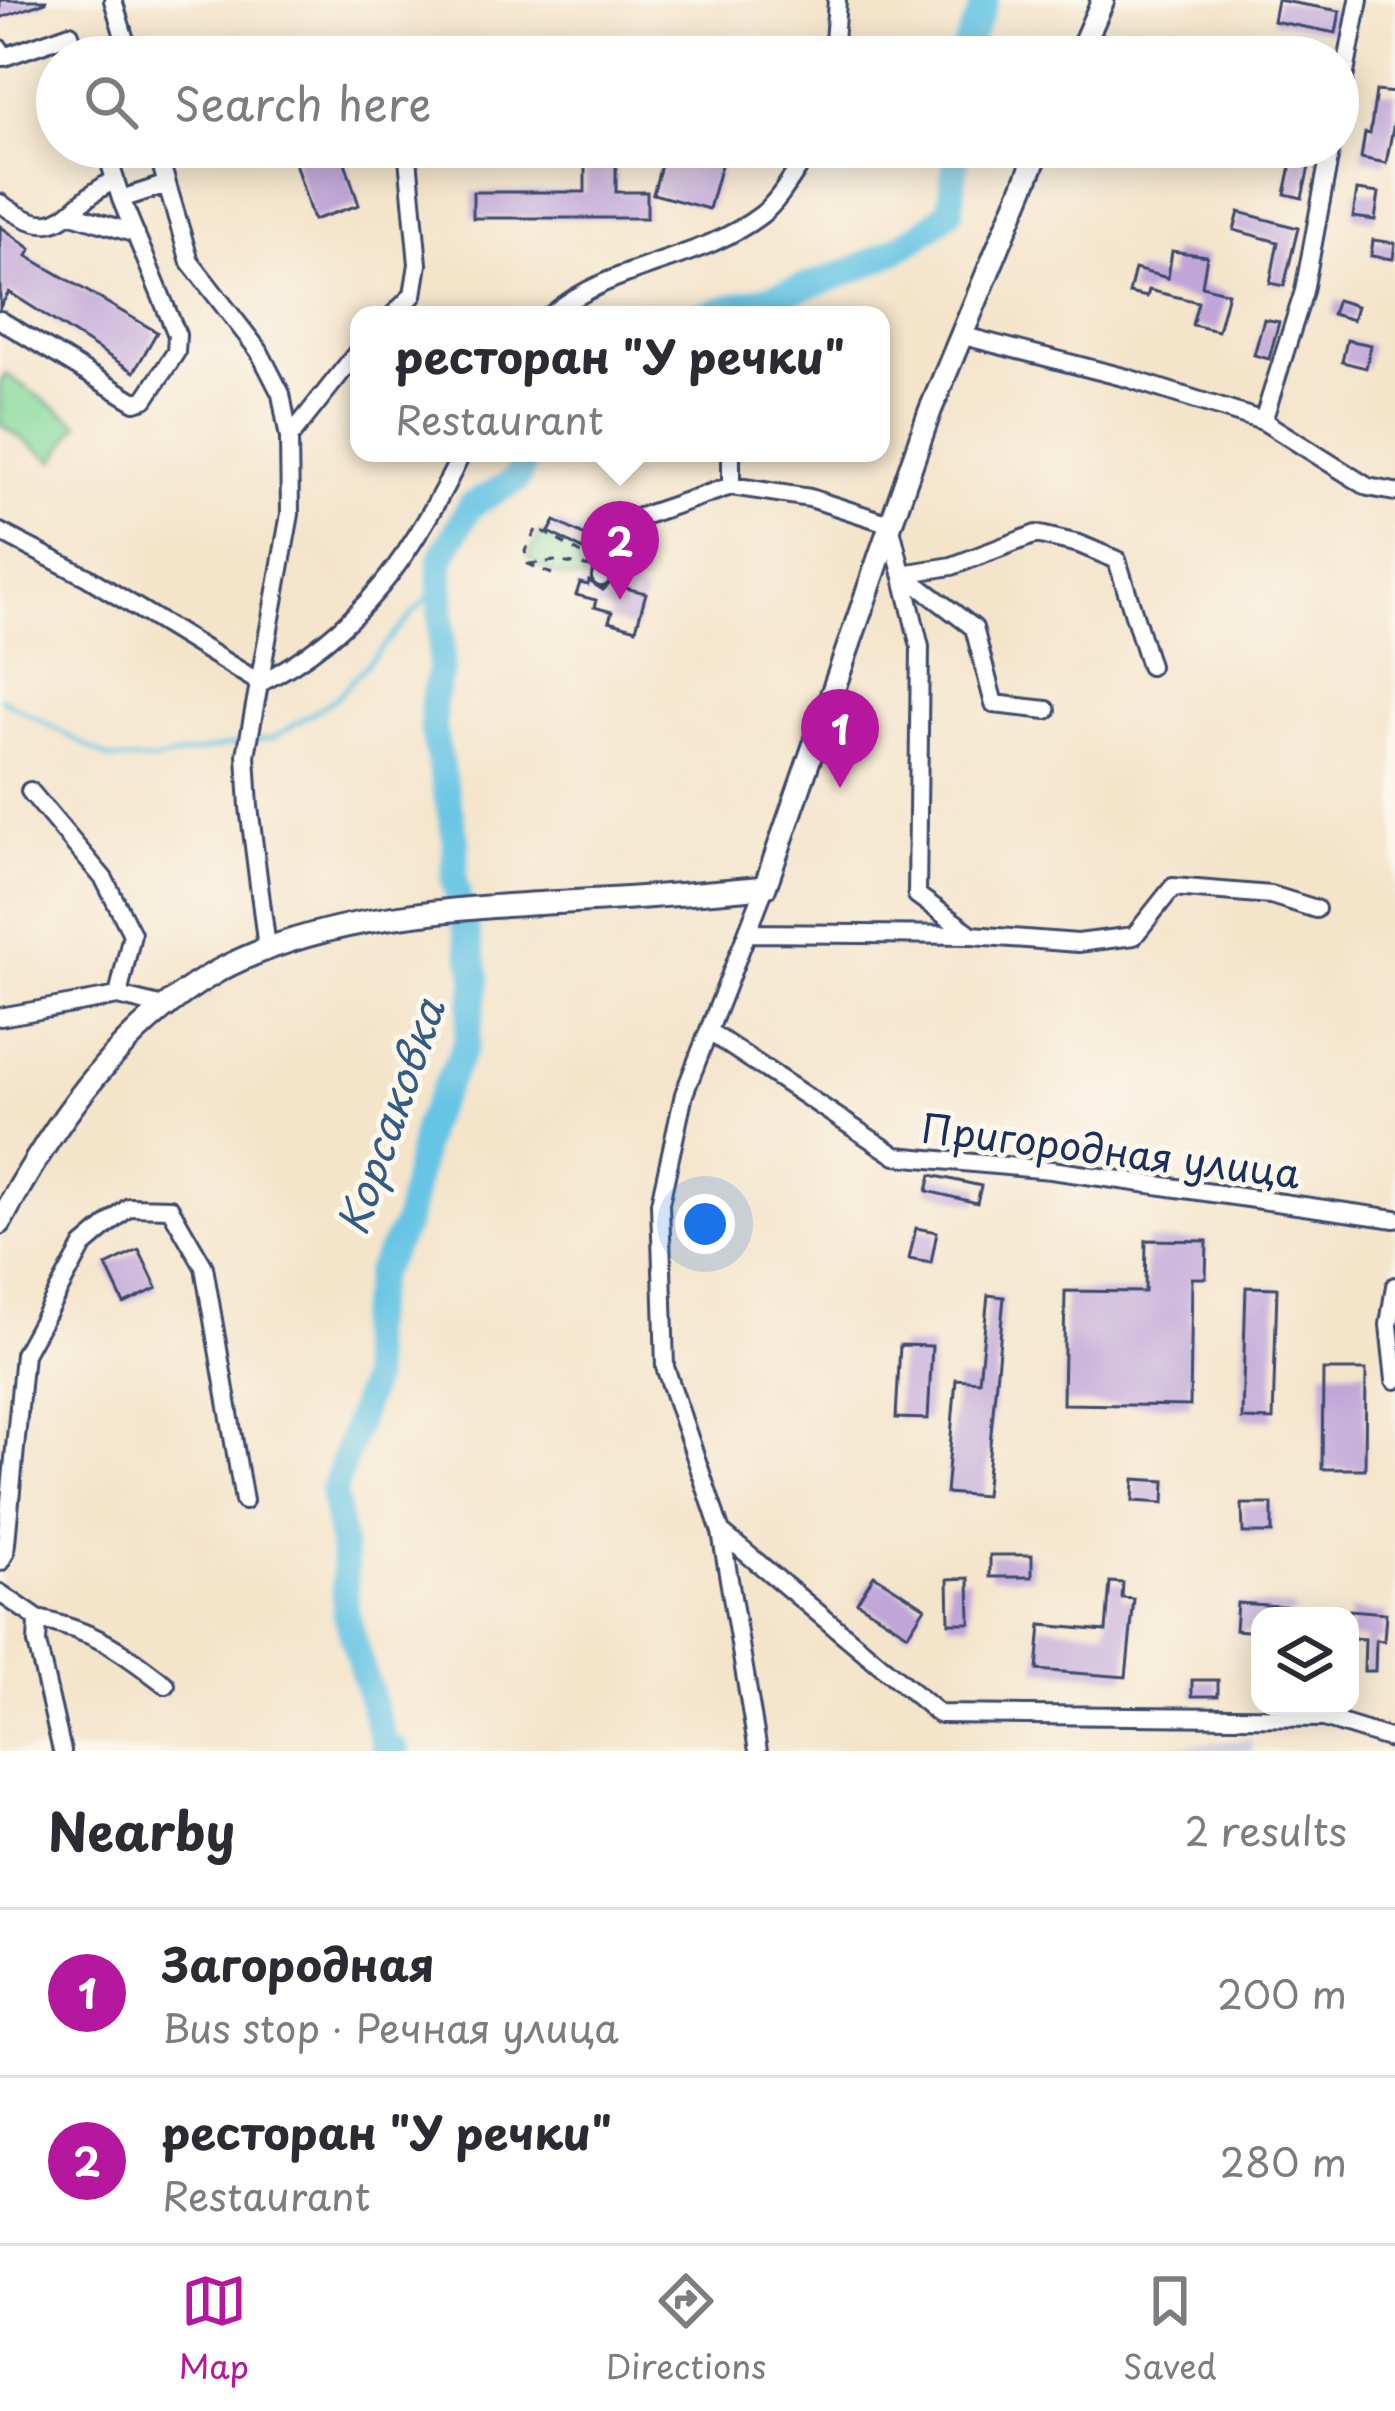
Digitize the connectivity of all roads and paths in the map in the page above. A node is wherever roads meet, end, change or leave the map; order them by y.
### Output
1 (113, 0) edge
2 (837, 0) edge
3 (1102, 0) edge
4 (1359, 0) edge
5 (124, 36) edge
6 (834, 36) edge
7 (1087, 36) edge
8 (1352, 36) edge
9 (36, 46) edge
10 (0, 49) edge
11 (111, 168) edge
12 (162, 168) edge
13 (409, 168) edge
14 (795, 168) edge
15 (1031, 168) edge
16 (1327, 168) edge
17 (115, 180) junction
18 (167, 184) junction
19 (121, 199) junction
20 (0, 203) edge
21 (72, 214) junction
22 (136, 233) junction
23 (402, 306) edge
24 (562, 306) edge
25 (0, 320) edge
26 (960, 335) junction
27 (350, 362) edge
28 (1263, 421) junction
29 (290, 439) junction
30 (458, 462) edge
31 (730, 462) edge
32 (731, 486) junction
33 (1395, 492) edge
34 (890, 524) junction
35 (0, 532) edge
36 (527, 564) junction
37 (598, 571) junction
38 (551, 574) dead end
39 (902, 574) junction
40 (1150, 666) dead end
41 (260, 683) junction
42 (1047, 710) dead end
43 (30, 791) dead end
44 (765, 887) junction
45 (1316, 909) dead end
46 (749, 933) junction
47 (972, 935) junction
48 (267, 948) junction
49 (118, 996) junction
50 (167, 1008) junction
51 (0, 1017) edge
52 (711, 1033) junction
53 (1395, 1219) edge
54 (0, 1222) edge
55 (1395, 1286) edge
56 (1395, 1380) edge
57 (244, 1501) dead end
58 (721, 1532) junction
59 (0, 1562) edge
60 (0, 1593) edge
61 (38, 1619) junction
62 (166, 1685) dead end
63 (1395, 1740) edge
64 (62, 1751) edge
65 (758, 1751) edge

1 - 5 street
2 - 6 street
3 - 7 main road
4 - 8 street
9 - 10 street
11 - 17 street
12 - 18 street
13 - 23 street
14 - 24 street
15 - 26 main road
16 - 28 street
17 - 19 street
17 - 21 street
18 - 19 street
18 - 29 street
19 - 22 street
20 - 21 street
21 - 22 street
22 - 25 street
26 - 28 street
26 - 34 main road
27 - 29 street
28 - 33 street
29 - 41 street
30 - 41 street
31 - 32 street
32 - 34 street
32 - 37 street
34 - 39 street
34 - 44 main road
35 - 41 street
36 - 37 path
36 - 37 path
36 - 38 path
39 - 40 street
39 - 42 street
39 - 47 street
41 - 48 street
43 - 49 street
44 - 46 street
44 - 48 main road
45 - 47 street
46 - 47 street
46 - 52 street
48 - 50 main road
49 - 50 street
49 - 51 street
50 - 54 main road
52 - 53 street, Пригородная улица
52 - 58 street
55 - 56 street
57 - 59 street
58 - 63 street
58 - 65 street
60 - 61 street
61 - 62 street
61 - 64 street

